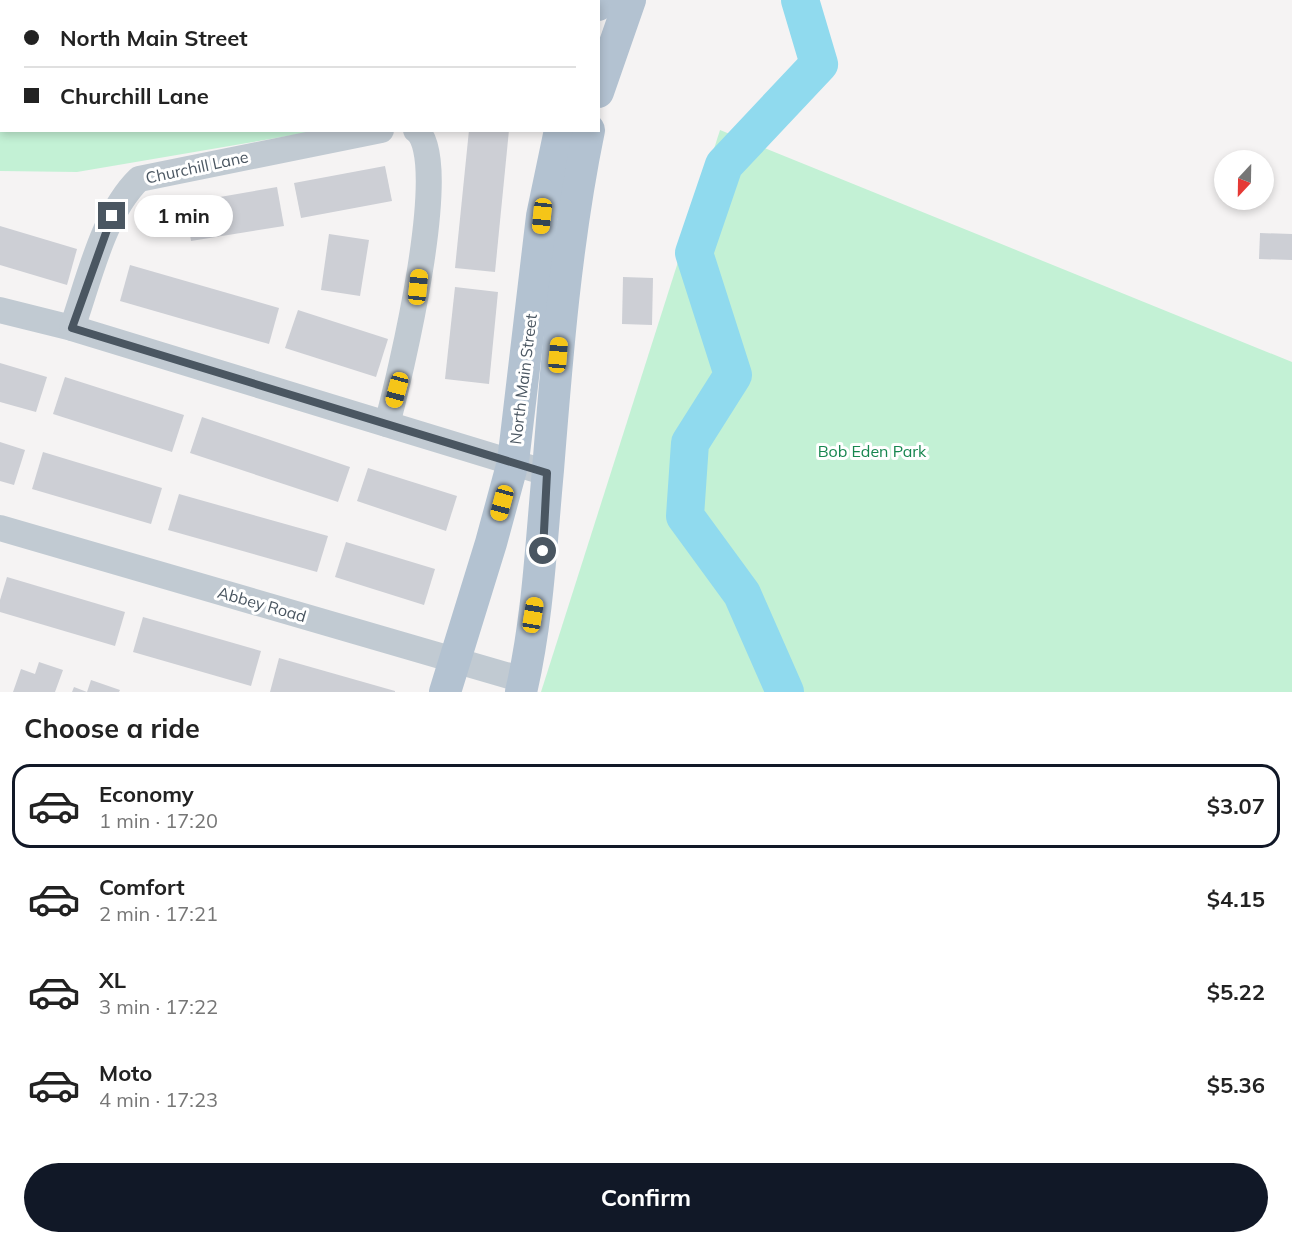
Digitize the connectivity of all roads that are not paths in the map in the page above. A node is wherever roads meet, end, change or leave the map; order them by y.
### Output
1 (630, 0) edge
2 (600, 86) edge
3 (371, 132) edge
4 (418, 132) edge
5 (560, 132) edge
6 (589, 132) edge
7 (0, 310) edge
8 (72, 328) junction
9 (387, 424) junction
10 (513, 462) junction
11 (547, 473) junction
12 (0, 528) edge
13 (455, 660) junction
14 (522, 686) edge
15 (445, 692) edge

1 - 2 main road
3 - 8 street, Churchill Lane
4 - 9 street
5 - 10 main road, North Main Street
6 - 11 main road, North Main Street
7 - 8 street
8 - 9 street
9 - 10 street
10 - 11 street
10 - 13 main road, North Main Street
11 - 14 main road, North Main Street
12 - 13 street, Abbey Road
13 - 14 street, Abbey Road
13 - 15 main road, North Main Street

